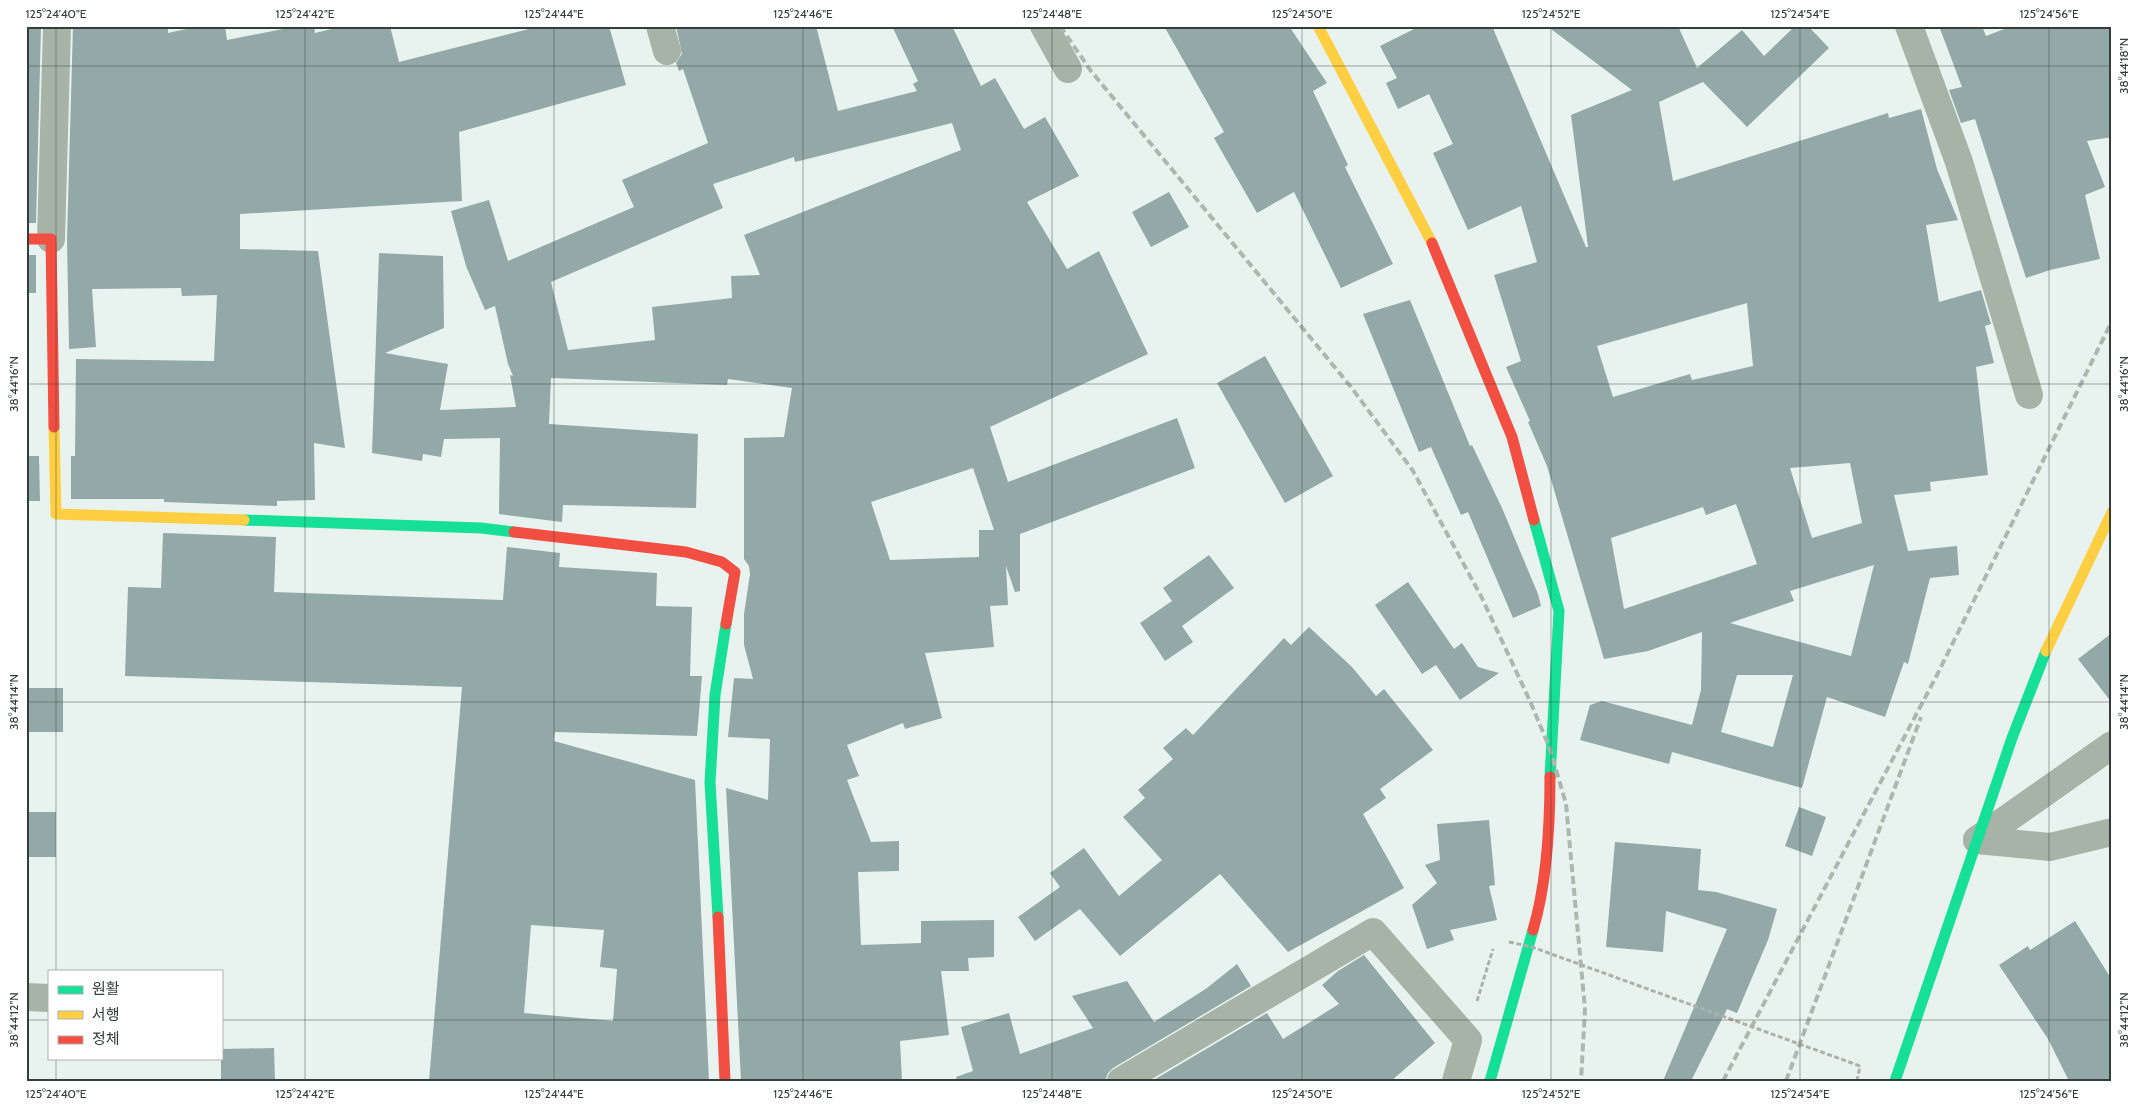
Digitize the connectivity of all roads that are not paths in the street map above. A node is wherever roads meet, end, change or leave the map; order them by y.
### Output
1 (57, 26) edge
2 (1044, 26) edge
3 (1318, 26) edge
4 (1909, 26) edge
5 (1068, 68) dead end
6 (38, 239) edge
7 (2029, 395) dead end
8 (2112, 512) edge
9 (2112, 745) edge
10 (2112, 832) edge
11 (1977, 840) junction
12 (26, 998) edge
13 (48, 998) edge
14 (724, 1081) edge
15 (1120, 1081) edge
16 (1456, 1081) edge
17 (1490, 1081) edge
18 (1895, 1081) edge

1 - 6 street
2 - 5 street
3 - 17 street
4 - 7 street
6 - 14 street
8 - 11 street
9 - 11 street
10 - 11 street
11 - 18 street
12 - 13 street
15 - 16 street

